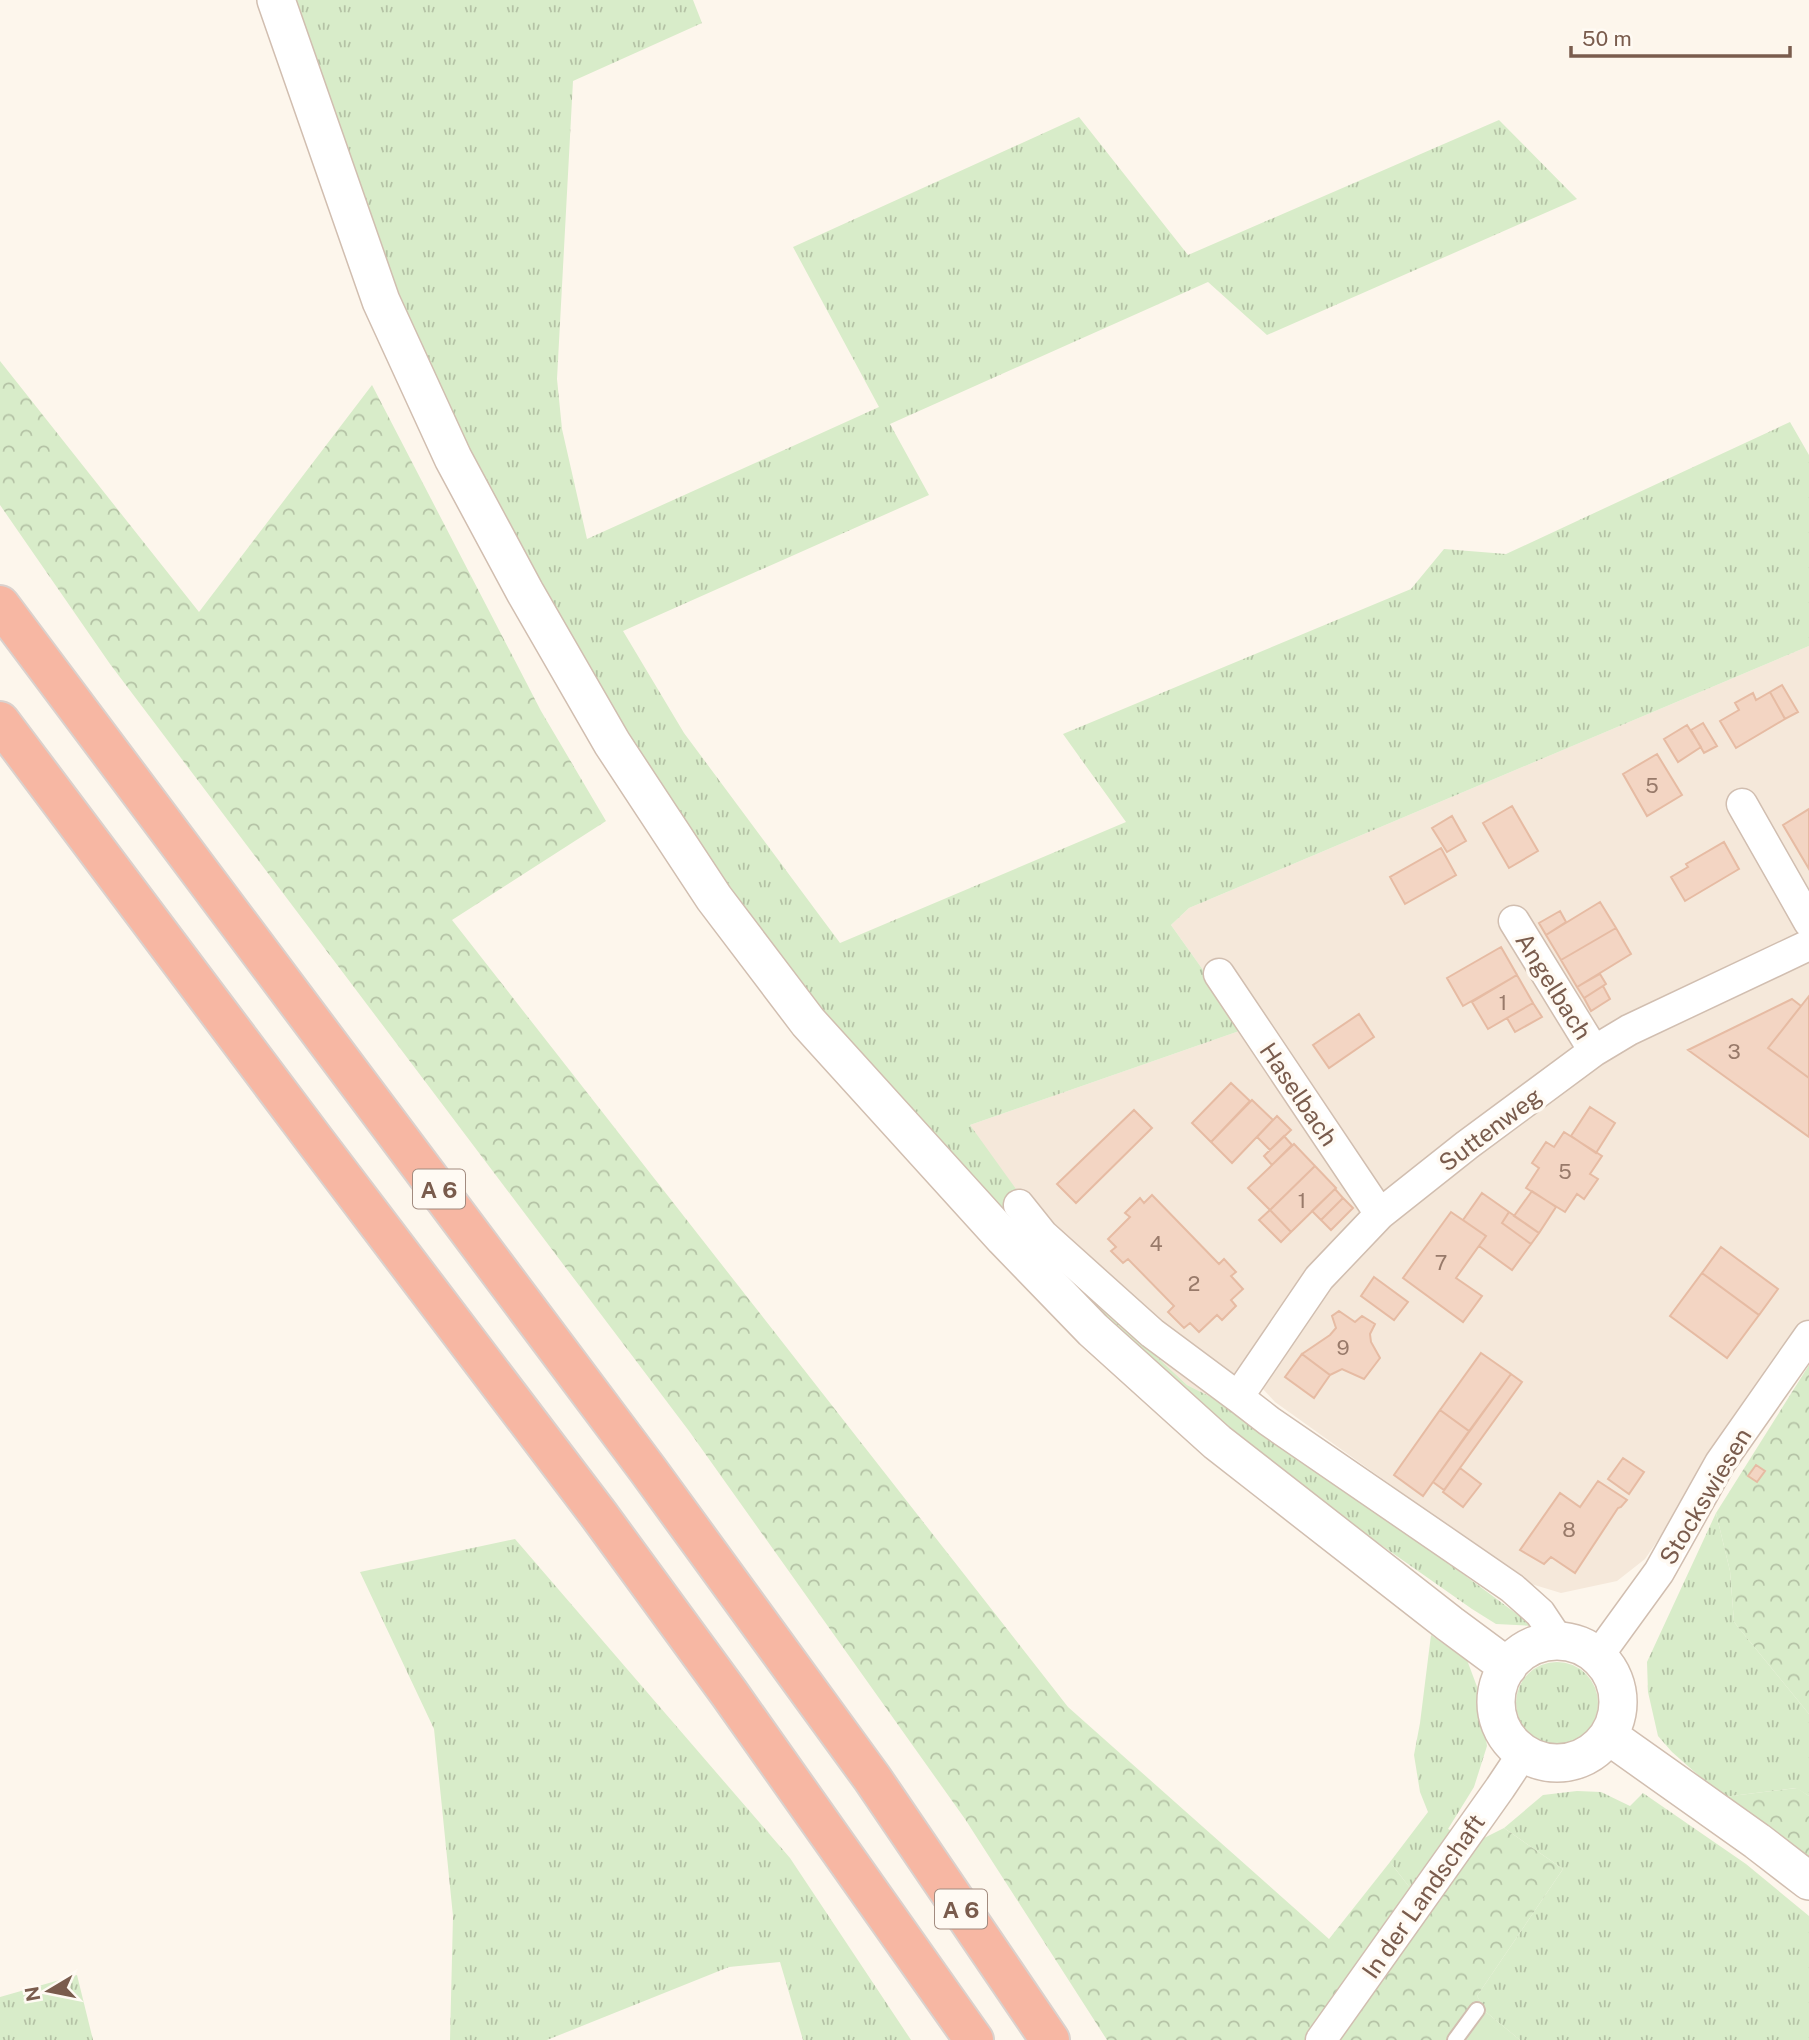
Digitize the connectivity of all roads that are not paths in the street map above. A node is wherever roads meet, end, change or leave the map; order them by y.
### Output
1 (276, 0) edge
2 (0, 605) edge
3 (0, 721) edge
4 (1742, 804) dead end
5 (1514, 921) dead end
6 (1809, 922) edge
7 (1809, 944) edge
8 (1219, 974) dead end
9 (1594, 1051) junction
10 (1018, 1205) dead end
11 (1380, 1214) junction
12 (1809, 1336) edge
13 (1238, 1397) junction
14 (1549, 1627) junction
15 (1598, 1656) junction
16 (1508, 1667) junction
17 (1609, 1736) junction
18 (1524, 1752) junction
19 (1809, 1881) edge
20 (1477, 2010) dead end
21 (974, 2040) edge
22 (1050, 2040) edge
23 (1321, 2040) edge
24 (1455, 2040) edge

1 - 16 street
2 - 22 highway, A 6
3 - 21 highway, A 6
4 - 6 street
5 - 9 street, Angelbach
7 - 9 street, Suttenweg
8 - 11 street, Haselbach
9 - 11 street, Suttenweg
10 - 13 street
11 - 13 street, Suttenweg
12 - 15 street, Stockswiesen
13 - 14 street
14 - 15 street
14 - 16 street
15 - 17 street
16 - 18 street
17 - 18 street
17 - 19 street
18 - 23 street, In der Landschaft
20 - 24 lane

